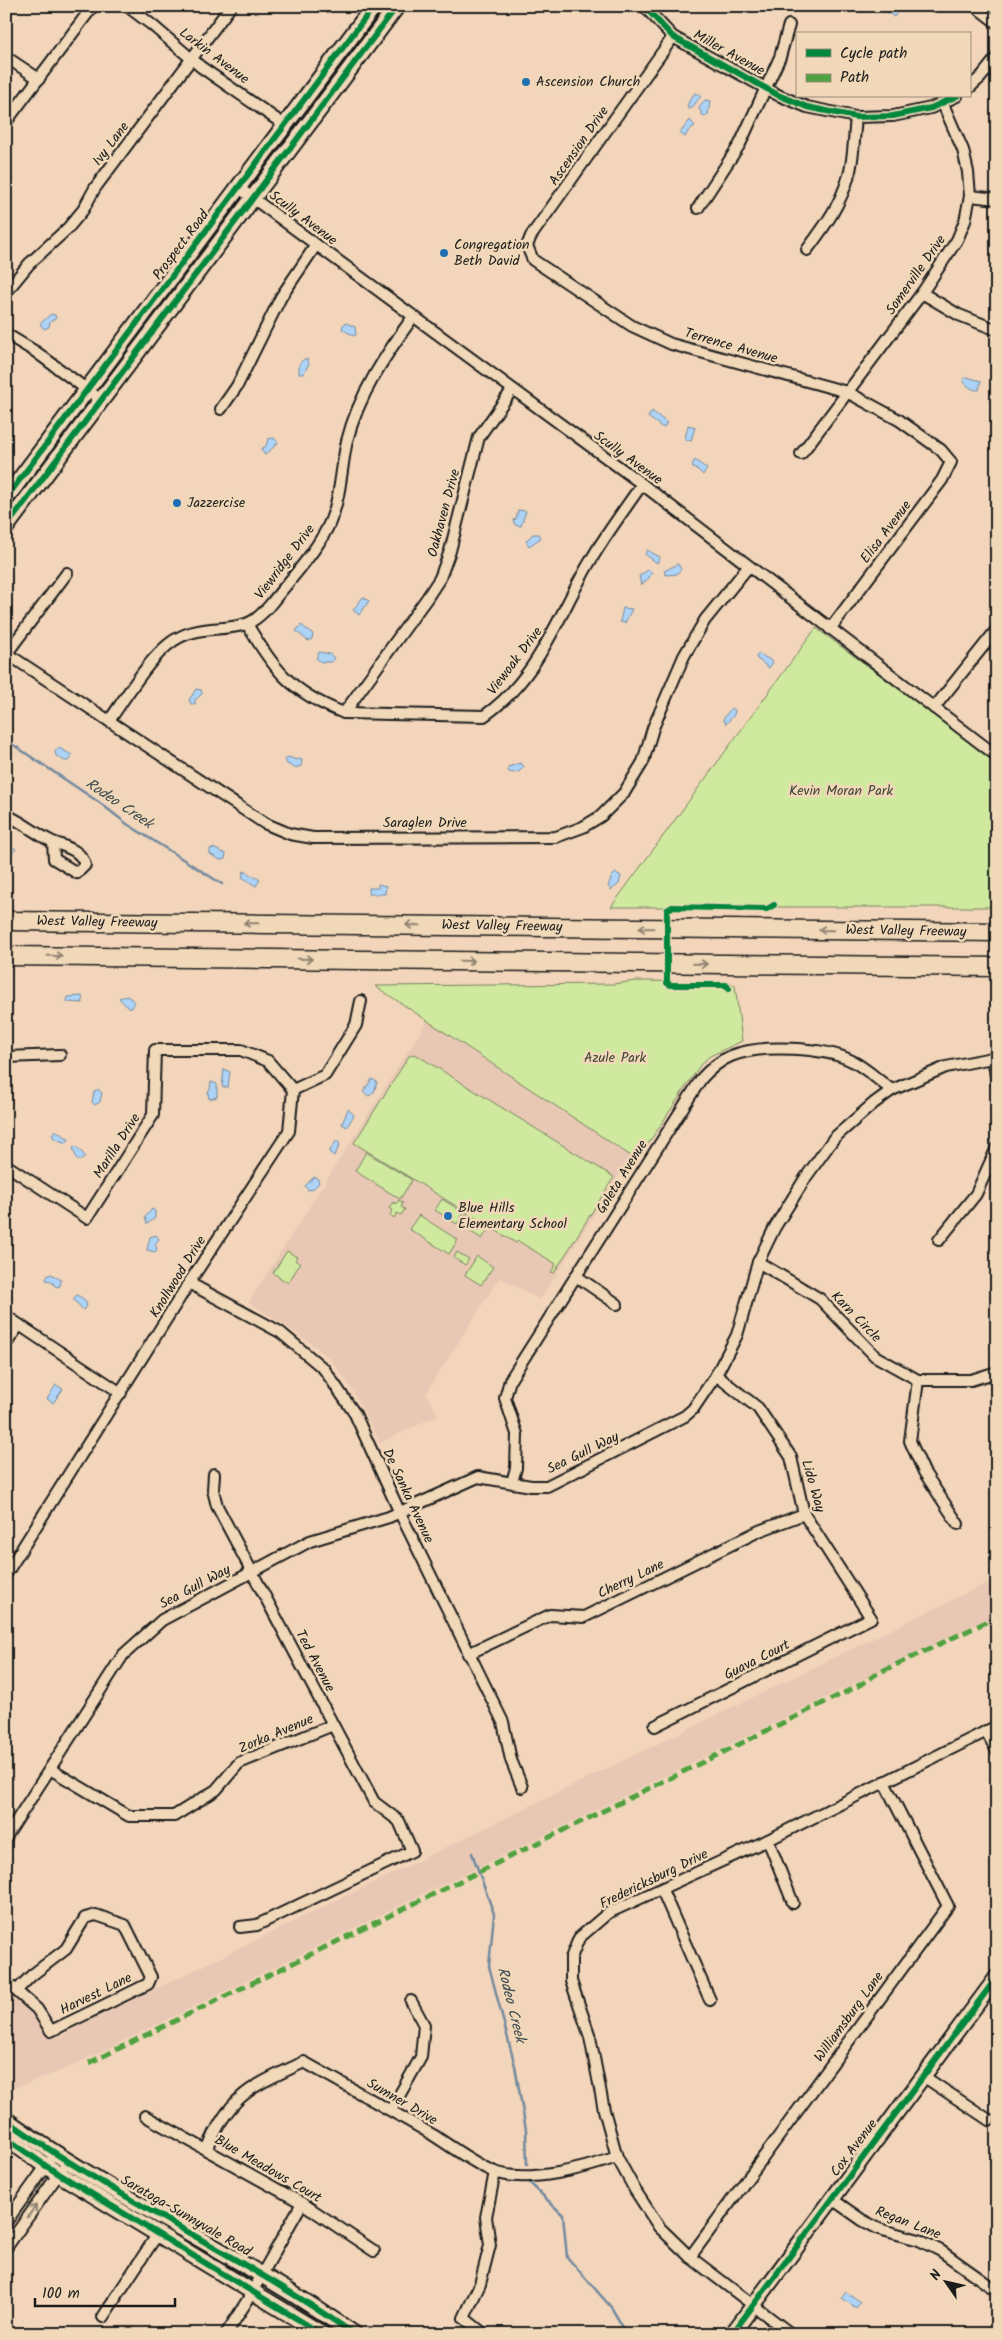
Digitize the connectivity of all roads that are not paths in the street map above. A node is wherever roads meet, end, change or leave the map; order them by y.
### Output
1 (93, 6) edge
2 (127, 6) edge
3 (231, 6) edge
4 (374, 6) edge
5 (398, 6) edge
6 (644, 6) edge
7 (975, 6) edge
8 (997, 23) edge
9 (789, 25) dead end
10 (673, 37) junction
11 (997, 57) edge
12 (6, 58) edge
13 (191, 60) junction
14 (38, 79) junction
15 (765, 87) junction
16 (970, 87) edge
17 (954, 98) edge
18 (943, 104) junction
19 (856, 117) junction
20 (6, 122) edge
21 (286, 126) junction
22 (239, 188) junction
23 (970, 196) junction
24 (254, 198) junction
25 (997, 199) edge
26 (698, 208) dead end
27 (316, 245) junction
28 (527, 246) joint
29 (807, 250) dead end
30 (6, 292) edge
31 (922, 293) junction
32 (413, 318) junction
33 (997, 330) edge
34 (6, 334) edge
35 (87, 390) junction
36 (512, 390) junction
37 (847, 392) junction
38 (101, 400) junction
39 (221, 409) dead end
40 (941, 450) joint
41 (801, 454) dead end
42 (642, 484) junction
43 (6, 498) edge
44 (6, 527) edge
45 (748, 568) junction
46 (68, 574) dead end
47 (247, 624) junction
48 (997, 628) edge
49 (830, 629) junction
50 (7, 653) edge
51 (934, 708) junction
52 (344, 713) junction
53 (109, 721) junction
54 (997, 756) edge
55 (6, 815) edge
56 (52, 842) dead end
57 (6, 921) edge
58 (997, 932) edge
59 (6, 956) edge
60 (997, 967) edge
61 (361, 1001) dead end
62 (60, 1055) dead end
63 (995, 1056) edge
64 (6, 1057) edge
65 (997, 1083) edge
66 (292, 1090) junction
67 (892, 1090) junction
68 (997, 1147) edge
69 (6, 1165) edge
70 (939, 1240) dead end
71 (758, 1262) junction
72 (576, 1276) junction
73 (190, 1282) junction
74 (617, 1304) dead end
75 (6, 1316) edge
76 (19, 1325) junction
77 (6, 1344) edge
78 (997, 1372) edge
79 (716, 1375) junction
80 (918, 1380) junction
81 (121, 1393) junction
82 (214, 1474) dead end
83 (512, 1482) junction
84 (400, 1513) junction
85 (804, 1514) junction
86 (958, 1524) dead end
87 (251, 1572) junction
88 (6, 1574) edge
89 (871, 1618) joint
90 (468, 1654) junction
91 (333, 1725) junction
92 (655, 1726) dead end
93 (997, 1726) edge
94 (986, 1731) junction
95 (997, 1751) edge
96 (50, 1769) junction
97 (884, 1782) junction
98 (522, 1787) dead end
99 (6, 1837) edge
100 (768, 1840) junction
101 (662, 1890) junction
102 (793, 1903) dead end
103 (240, 1926) dead end
104 (997, 1977) edge
105 (6, 1982) edge
106 (17, 1990) junction
107 (710, 2000) dead end
108 (411, 2001) dead end
109 (923, 2076) junction
110 (391, 2110) junction
111 (145, 2116) dead end
112 (6, 2120) edge
113 (989, 2120) dead end
114 (6, 2138) edge
115 (207, 2150) junction
116 (617, 2157) junction
117 (57, 2167) junction
118 (495, 2172) junction
119 (832, 2198) junction
120 (302, 2203) junction
121 (6, 2222) edge
122 (157, 2235) junction
123 (7, 2246) edge
124 (374, 2250) dead end
125 (690, 2257) junction
126 (262, 2274) junction
127 (253, 2291) junction
128 (997, 2291) edge
129 (752, 2305) junction
130 (102, 2317) dead end
131 (997, 2329) edge
132 (226, 2334) edge
133 (322, 2334) edge
134 (354, 2334) edge
135 (484, 2334) edge
136 (732, 2334) edge
137 (791, 2334) edge
138 (993, 2334) edge

1 - 14 street
2 - 13 street, Larkin Avenue
3 - 13 street, Ivy Lane
4 - 21 main road, Prospect Road
5 - 24 main road
6 - 10 street, Miller Avenue
7 - 8 street
9 - 15 street
10 - 15 street, Miller Avenue
10 - 28 street, Ascension Drive
11 - 16 street
12 - 14 street
13 - 21 street, Larkin Avenue
13 - 30 street, Ivy Lane
14 - 20 street
15 - 19 street, Miller Avenue
15 - 26 street
17 - 18 street, Miller Avenue
18 - 19 street, Miller Avenue
18 - 23 street, Somerville Drive
19 - 29 street
21 - 22 main road, Prospect Road
22 - 24 street, Scully Avenue
22 - 35 main road, Prospect Road
23 - 25 street
23 - 31 street, Somerville Drive
24 - 27 street, Scully Avenue
24 - 38 main road
27 - 32 street, Scully Avenue
27 - 39 street
28 - 37 street, Terrence Avenue
31 - 33 street
31 - 37 street, Somerville Drive
32 - 36 street, Scully Avenue
32 - 47 street, Viewridge Drive
34 - 35 street
35 - 38 street
35 - 43 main road, Prospect Road
36 - 42 street, Scully Avenue
36 - 52 street, Oakhaven Drive
37 - 40 street, Terrence Avenue
37 - 41 street, Somerville Drive
38 - 44 main road
40 - 49 street, Elisa Avenue
42 - 45 street, Scully Avenue
42 - 52 street, Viewoak Drive
45 - 49 street, Scully Avenue
45 - 53 street, Saraglen Drive
46 - 50 street
47 - 52 street, Viewoak Drive
47 - 53 street
48 - 51 street
49 - 51 street, Scully Avenue
50 - 53 street, Saraglen Drive
51 - 54 street, Scully Avenue
55 - 56 street
58 -> 57 highway, West Valley Freeway
59 -> 60 highway
61 - 66 street
62 - 64 street
63 - 65 street
63 - 67 street, Sea Gull Way
66 - 69 street, Marilla Drive
66 - 73 street, Knollwood Drive
67 - 71 street, Sea Gull Way
67 - 72 street, Goleta Avenue
68 - 70 street
71 - 79 street, Sea Gull Way
71 - 80 street, Karn Circle
72 - 74 street
72 - 83 street, Goleta Avenue
73 - 81 street, Knollwood Drive
73 - 84 street, De Sanka Avenue
75 - 76 street
76 - 77 street
76 - 81 street
78 - 80 street, Karn Circle
79 - 83 street, Sea Gull Way
79 - 85 street, Lido Way
80 - 86 street
81 - 88 street, Knollwood Drive
82 - 87 street, Ted Avenue
83 - 84 street, Sea Gull Way
84 - 87 street, Sea Gull Way
84 - 90 street, De Sanka Avenue
85 - 89 street, Lido Way
85 - 90 street, Cherry Lane
87 - 91 street, Ted Avenue
87 - 96 street, Sea Gull Way
89 - 92 street, Guava Court
90 - 98 street, De Sanka Avenue
91 - 96 street, Zorka Avenue
91 - 103 street, Ted Avenue
93 - 94 street, Fredericksburg Drive
94 - 95 street
94 - 97 street, Fredericksburg Drive
96 - 99 street, Sea Gull Way
97 - 100 street, Fredericksburg Drive
97 - 125 street, Williamsburg Lane
100 - 101 street, Fredericksburg Drive
100 - 102 street
101 - 107 street
101 - 116 street, Fredericksburg Drive
104 - 109 main road, Cox Avenue
105 - 106 street, Harvest Lane
106 - 106 street, Harvest Lane
108 - 110 street
109 - 113 street
109 - 119 main road, Cox Avenue
110 - 115 street, Sumner Drive
110 - 118 street, Sumner Drive
111 - 115 street, Blue Meadows Court
112 - 117 main road, Saratoga-Sunnyvale Road
114 - 117 main road, Saratoga-Sunnyvale Road
115 - 120 street, Blue Meadows Court
116 - 118 street, Sumner Drive
116 - 125 street, Fredericksburg Drive
117 - 121 street
117 - 122 main road, Saratoga-Sunnyvale Road
123 -> 117 street
117 - 126 main road, Saratoga-Sunnyvale Road
118 - 135 street
119 - 128 street, Regan Lane
119 - 129 main road, Cox Avenue
120 - 124 street, Blue Meadows Court
120 - 126 street
122 - 127 main road, Saratoga-Sunnyvale Road
122 - 130 street
125 - 129 street, Fredericksburg Drive
126 - 127 street
126 - 134 main road, Saratoga-Sunnyvale Road
127 - 132 street
127 - 133 main road, Saratoga-Sunnyvale Road
129 - 136 main road, Cox Avenue
129 - 137 street, Fredericksburg Drive
131 - 138 street

